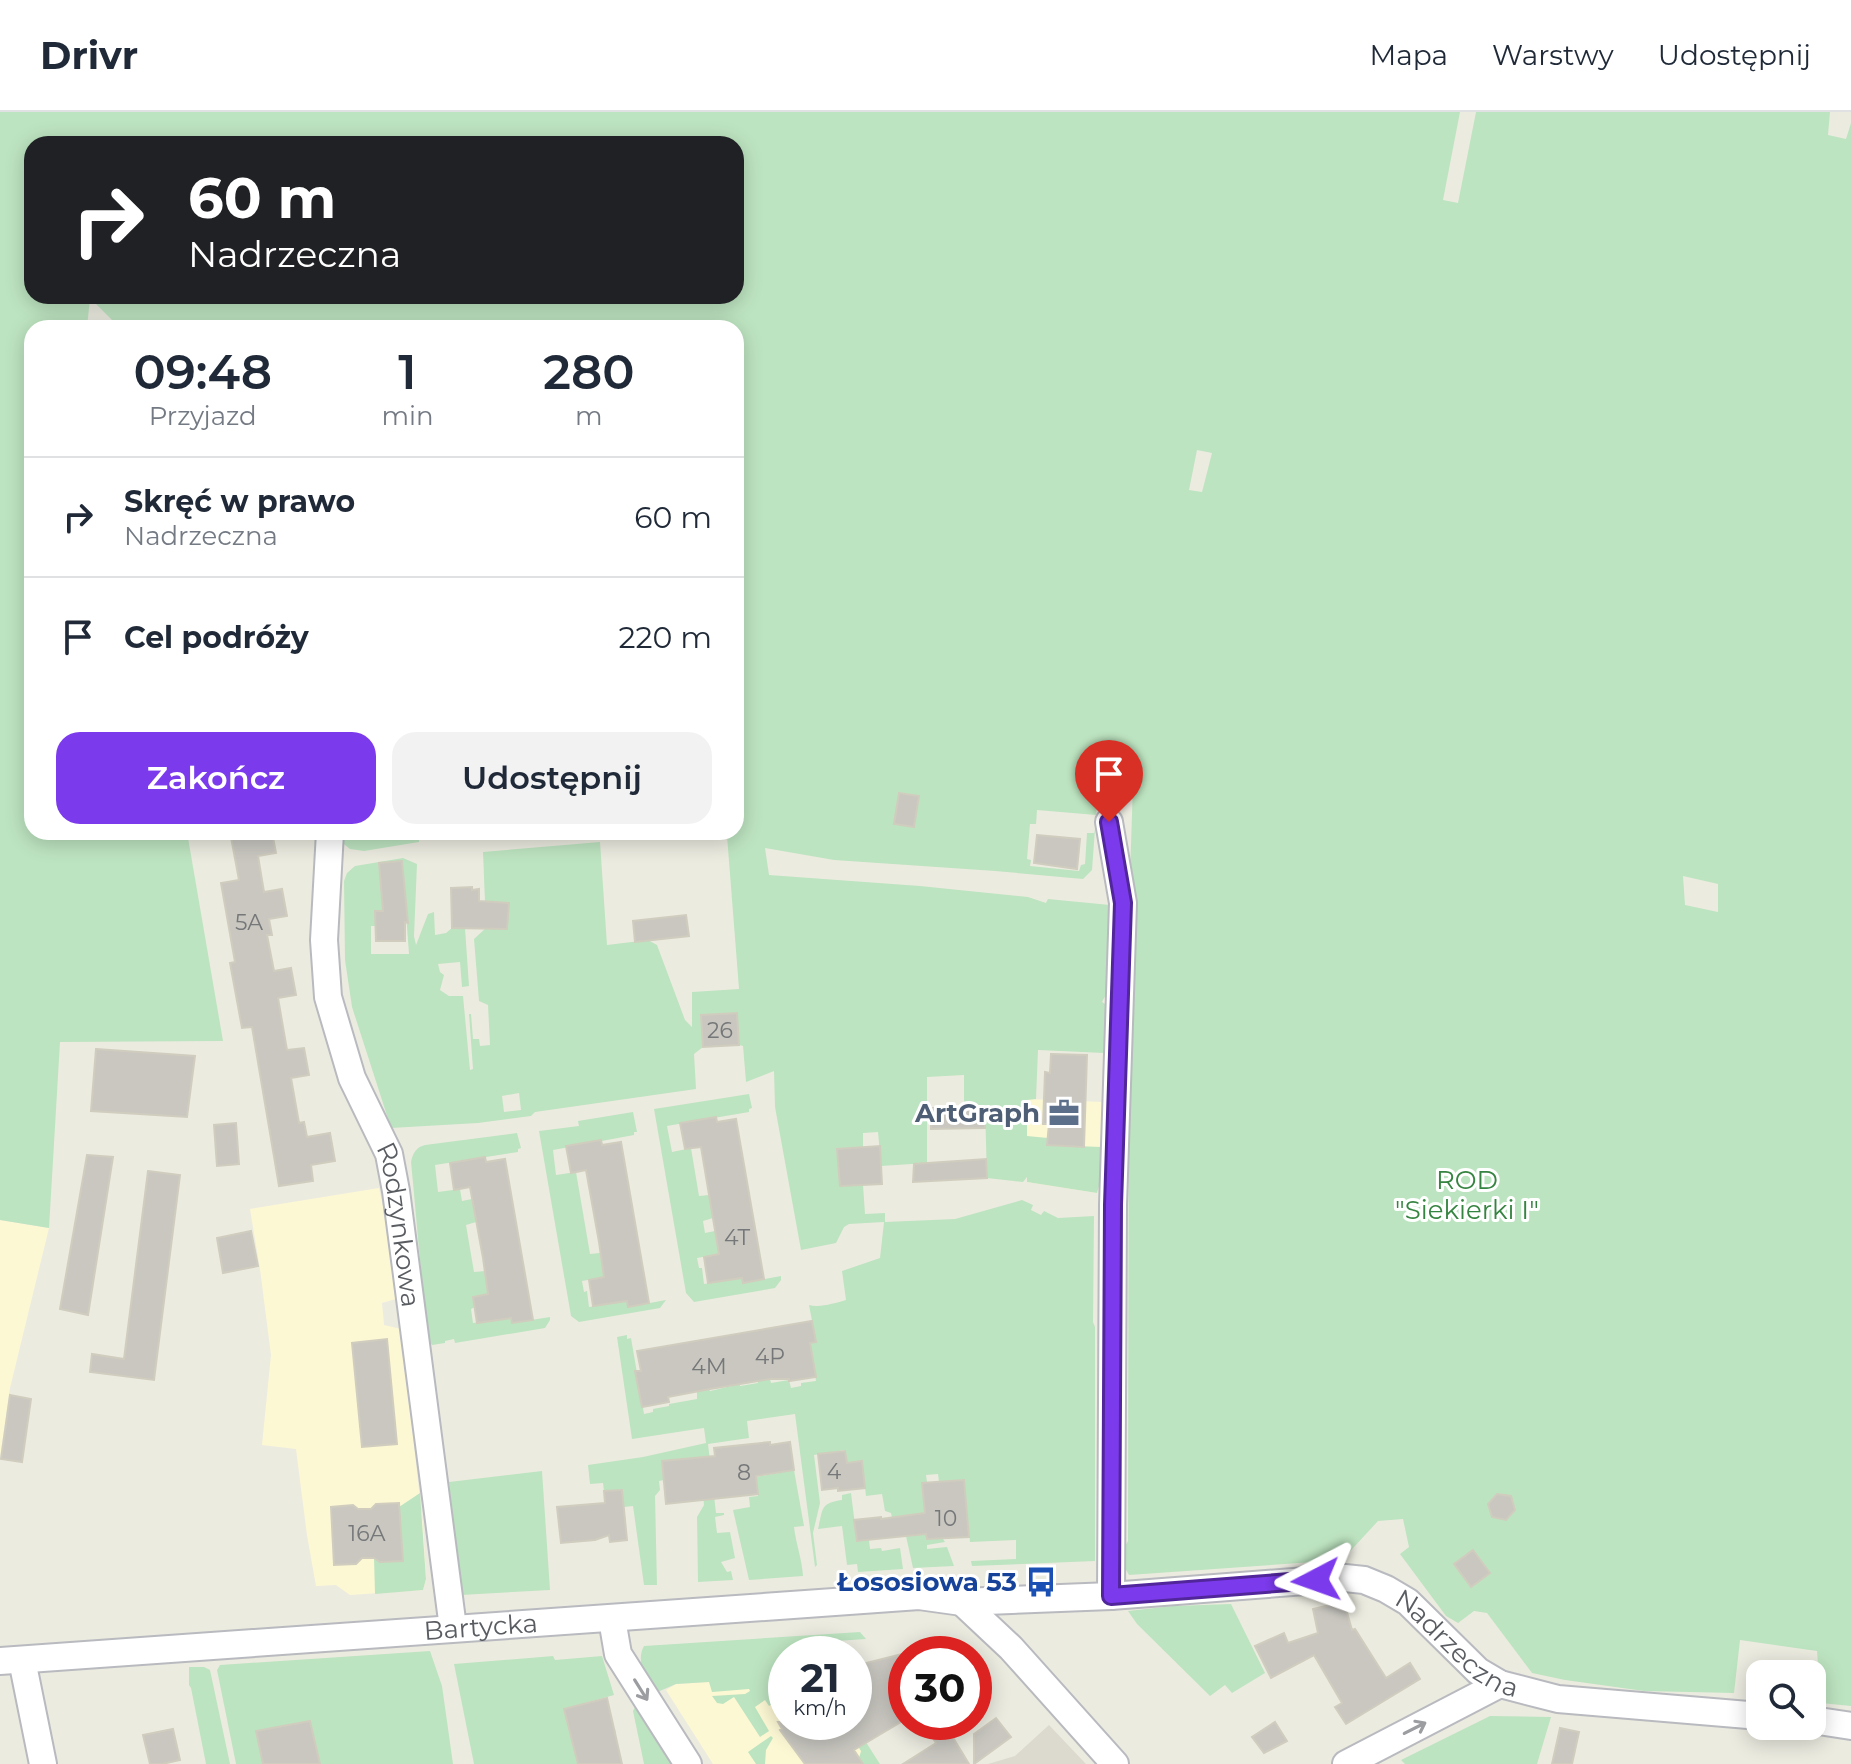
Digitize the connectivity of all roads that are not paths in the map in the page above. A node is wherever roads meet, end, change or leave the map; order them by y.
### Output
1 (1109, 822) dead end
2 (330, 840) edge
3 (1111, 1596) junction
4 (962, 1602) junction
5 (612, 1619) junction
6 (453, 1628) junction
7 (11, 1660) edge
8 (1500, 1684) junction
9 (1746, 1715) edge
10 (1826, 1722) edge
11 (1851, 1726) edge
12 (43, 1764) edge
13 (688, 1764) edge
14 (1115, 1764) edge
15 (1346, 1764) edge

1 - 3 street
2 - 6 street, Rodzynkowa
3 - 4 street, Nadrzeczna
3 - 8 street, Nadrzeczna
4 - 5 street, Bartycka
4 - 14 street
5 - 6 street, Bartycka
5 -> 13 street
6 - 7 street, Bartycka
7 - 12 street
8 - 9 street, Nadrzeczna
15 -> 8 street
10 - 11 street

